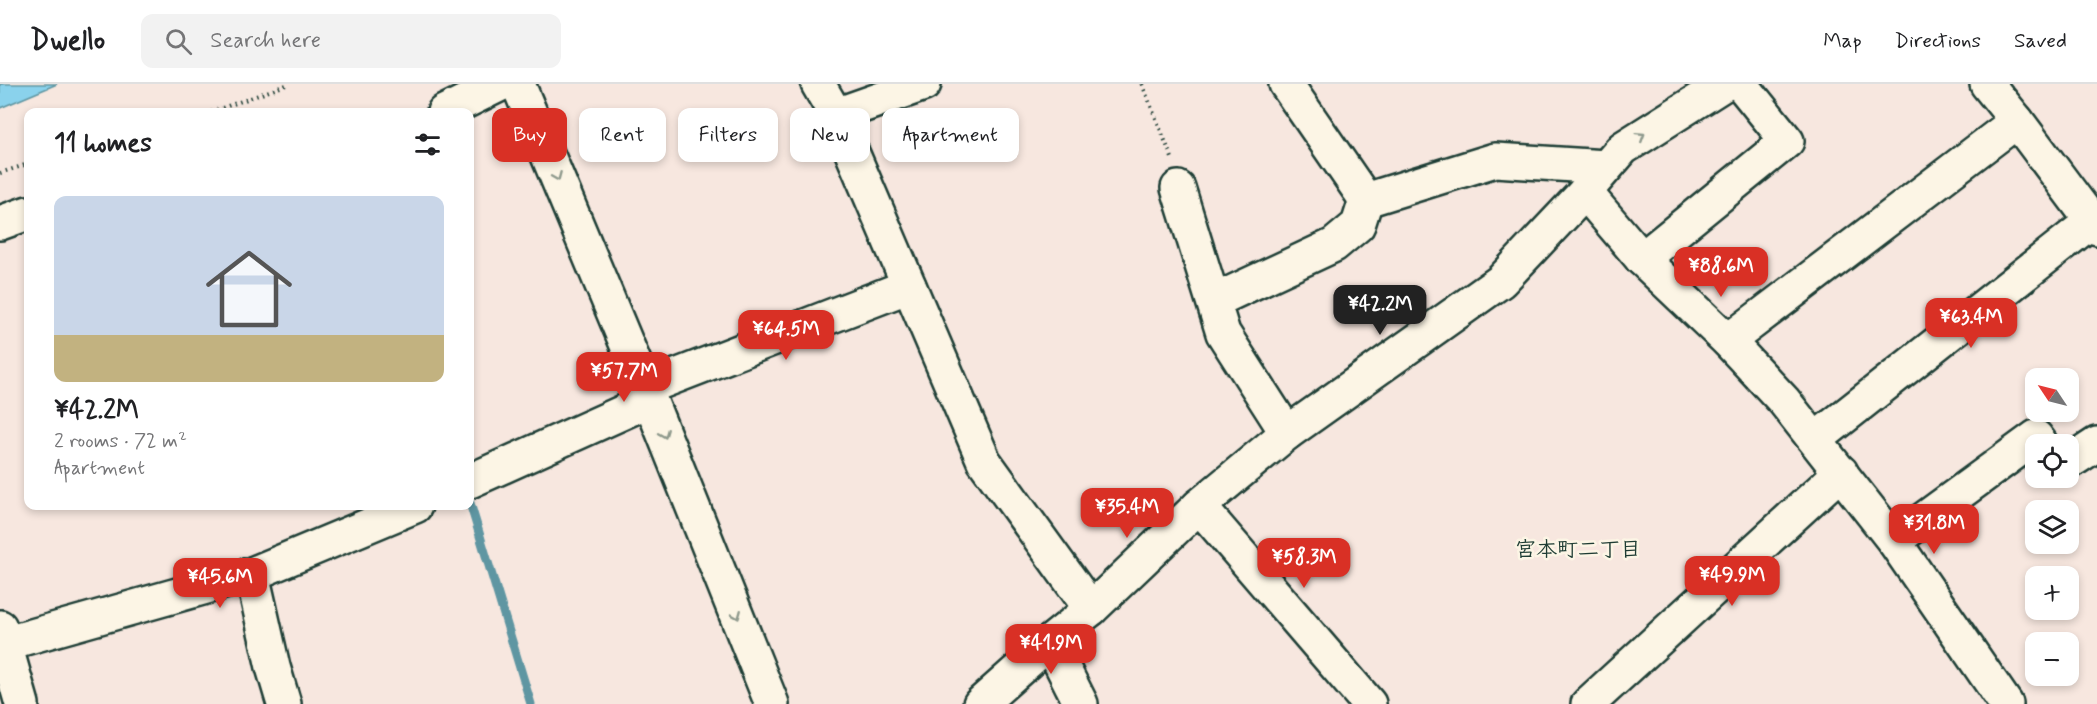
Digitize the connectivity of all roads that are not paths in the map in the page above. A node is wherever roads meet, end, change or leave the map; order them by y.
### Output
1 (501, 84) edge
2 (518, 84) edge
3 (818, 84) edge
4 (924, 84) edge
5 (1286, 84) edge
6 (1724, 84) edge
7 (1741, 84) edge
8 (1987, 84) edge
9 (452, 108) edge
10 (832, 108) edge
11 (856, 108) edge
12 (2017, 121) junction
13 (856, 162) edge
14 (1606, 167) junction
15 (1178, 188) road end
16 (1585, 192) junction
17 (1366, 200) junction
18 (24, 214) edge
19 (2096, 222) edge
20 (0, 223) edge
21 (1642, 259) junction
22 (909, 286) junction
23 (1214, 301) junction
24 (1728, 341) junction
25 (648, 394) junction
26 (1287, 433) junction
27 (1816, 439) junction
28 (2097, 444) edge
29 (2025, 445) edge
30 (2079, 456) edge
31 (1841, 472) junction
32 (474, 479) edge
33 (1199, 506) junction
34 (405, 510) edge
35 (1894, 541) junction
36 (252, 574) junction
37 (1091, 609) junction
38 (1, 638) edge
39 (1050, 642) junction
40 (22, 704) edge
41 (284, 704) edge
42 (772, 704) edge
43 (980, 704) edge
44 (1081, 704) edge
45 (1369, 704) edge
46 (1588, 704) edge
47 (2006, 704) edge

1 - 9 street
2 -> 25 street
3 - 10 street
4 - 11 street
5 - 17 street
14 -> 6 street
7 - 21 street
8 - 12 street
12 - 19 street
12 - 24 street
13 - 22 street
14 - 16 street
14 - 17 street
15 - 23 street
16 - 21 street
16 - 26 street
17 - 23 street
18 - 20 street
19 - 27 street
21 - 24 street
22 - 25 street
22 - 37 street
23 - 26 street
24 - 27 street
25 - 32 street
25 -> 42 street
26 - 33 street
27 - 31 street
28 - 30 street
29 - 35 street
31 - 35 street
31 - 46 street
33 - 37 street
33 - 45 street
34 - 36 street
35 - 47 street
36 - 38 street
36 - 41 street
37 - 39 street
38 - 40 street
39 - 43 street
39 - 44 street

